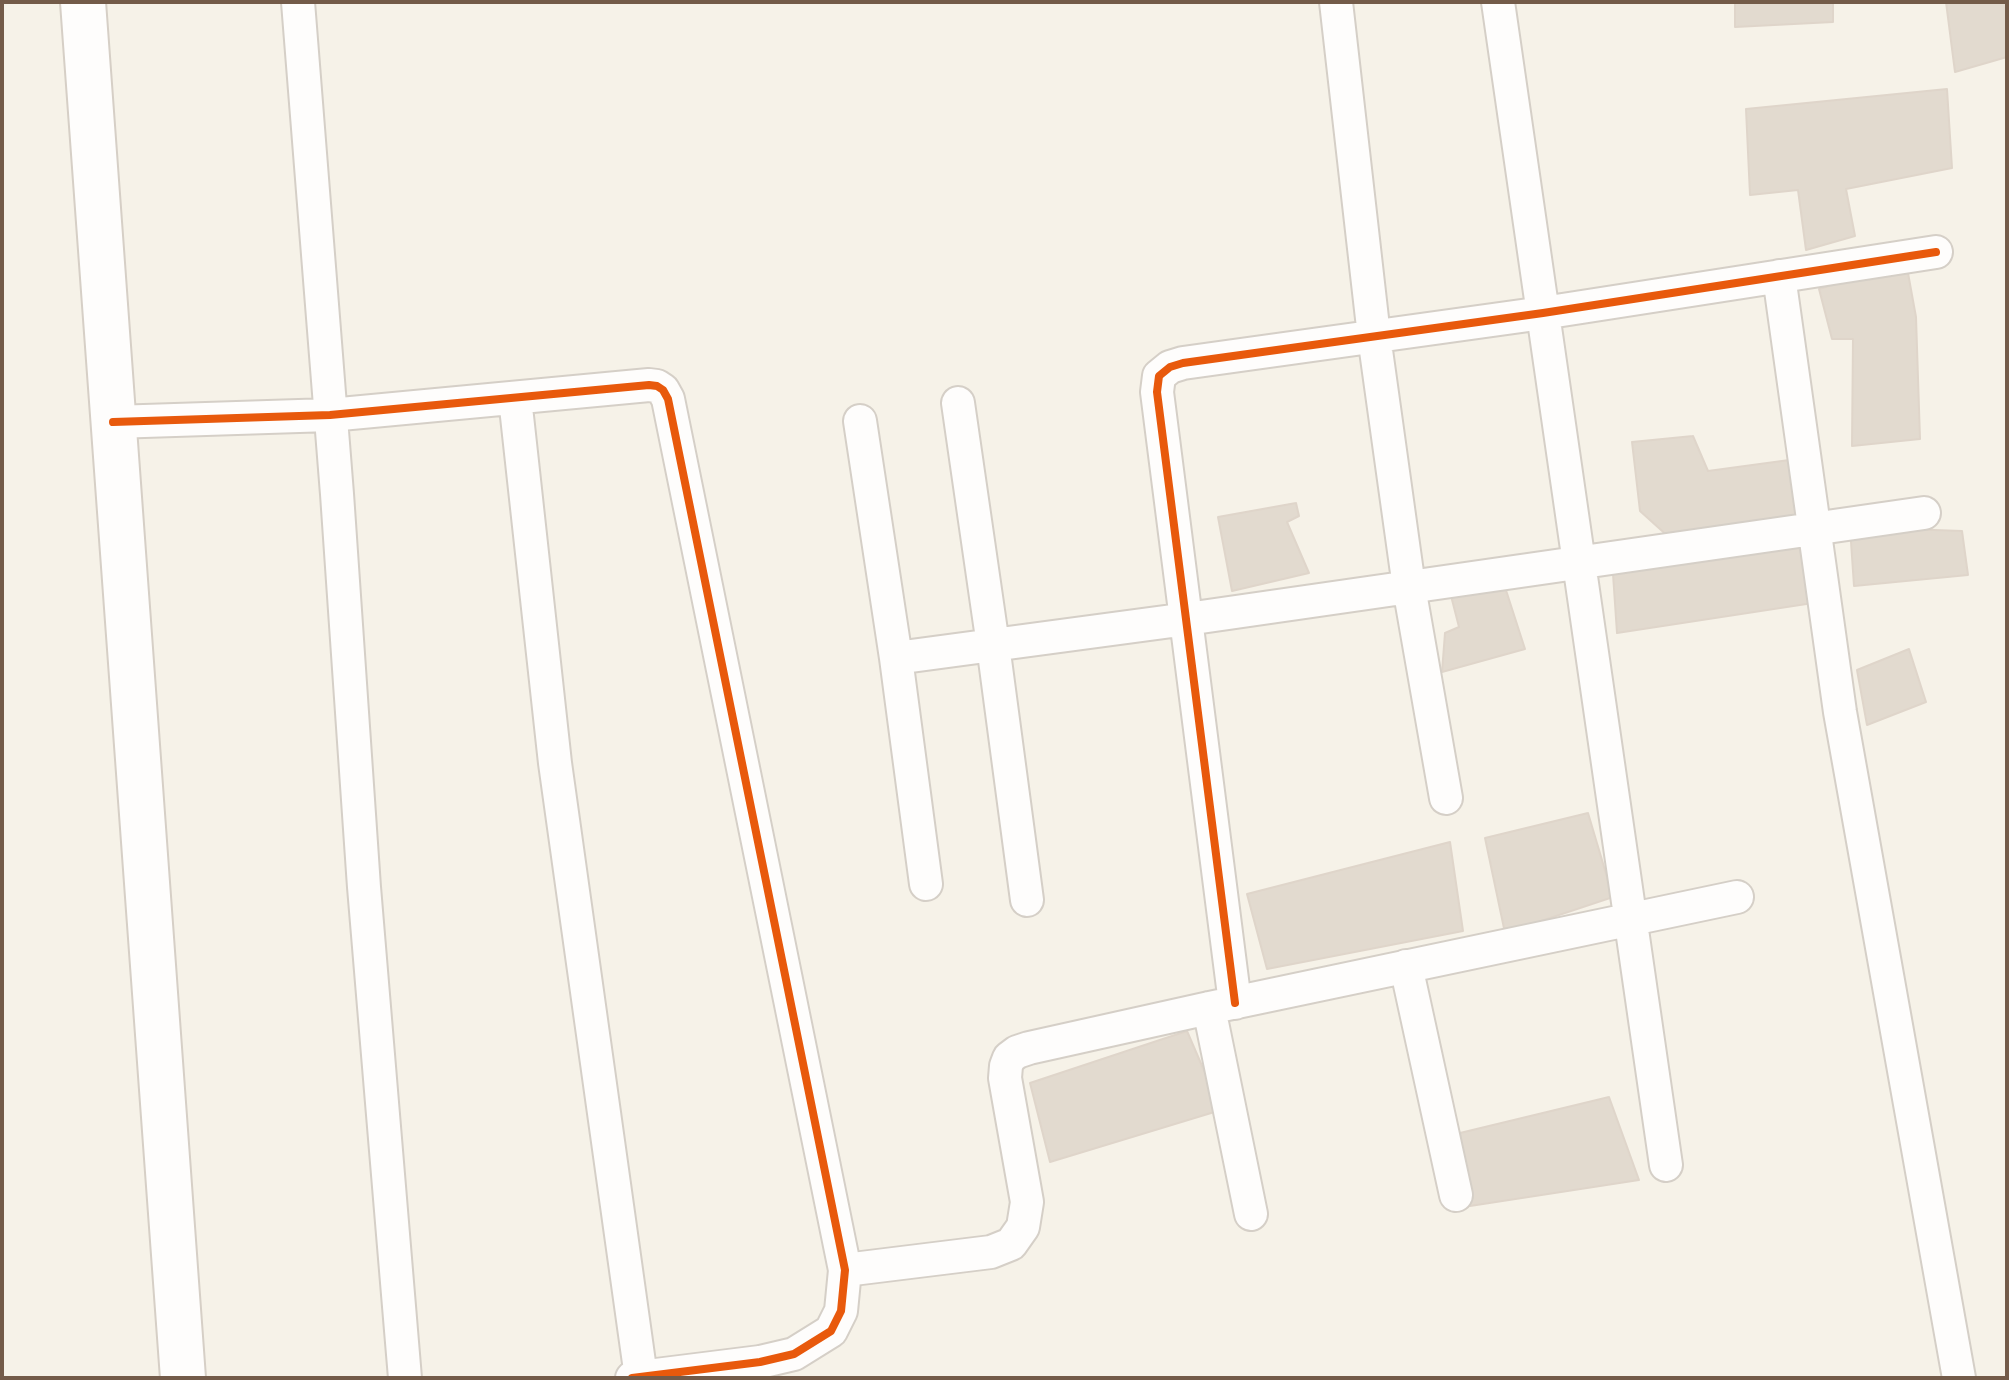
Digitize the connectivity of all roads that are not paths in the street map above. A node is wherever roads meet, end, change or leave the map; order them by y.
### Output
1 (83, 2) edge
2 (298, 2) edge
3 (1336, 2) edge
4 (1498, 2) edge
5 (1936, 252) dead end
6 (1779, 276) junction
7 (1543, 313) junction
8 (1374, 336) junction
9 (515, 398) junction
10 (958, 403) dead end
11 (330, 415) junction
12 (860, 421) dead end
13 (113, 422) junction
14 (1924, 513) dead end
15 (1815, 528) junction
16 (1580, 562) junction
17 (1409, 587) junction
18 (1187, 619) junction
19 (993, 645) junction
20 (896, 658) junction
21 (1446, 798) dead end
22 (926, 884) dead end
23 (1737, 897) dead end
24 (1027, 900) dead end
25 (1630, 919) junction
26 (1406, 966) junction
27 (1222, 1006) junction
28 (1666, 1165) dead end
29 (1456, 1195) dead end
30 (1251, 1214) dead end
31 (845, 1270) junction
32 (637, 1377) edge
33 (183, 1378) edge
34 (405, 1378) edge
35 (1959, 1378) edge

1 - 13 street
2 - 11 street
3 - 8 street
4 - 7 street
5 - 6 street
6 - 7 street
6 - 15 street
7 - 8 street
7 - 16 street
8 - 17 street
8 - 18 street
9 - 11 street
9 - 31 street
9 - 32 street
10 - 19 street
11 - 13 street
11 - 34 street
12 - 20 street
13 - 33 street
14 - 15 street
15 - 16 street
15 - 35 street
16 - 17 street
16 - 25 street
17 - 18 street
17 - 21 street
18 - 19 street
18 - 27 street
19 - 20 street
19 - 24 street
20 - 22 street
23 - 25 street
25 - 26 street
25 - 28 street
26 - 27 street
26 - 29 street
27 - 30 street
27 - 31 street
31 - 32 street

